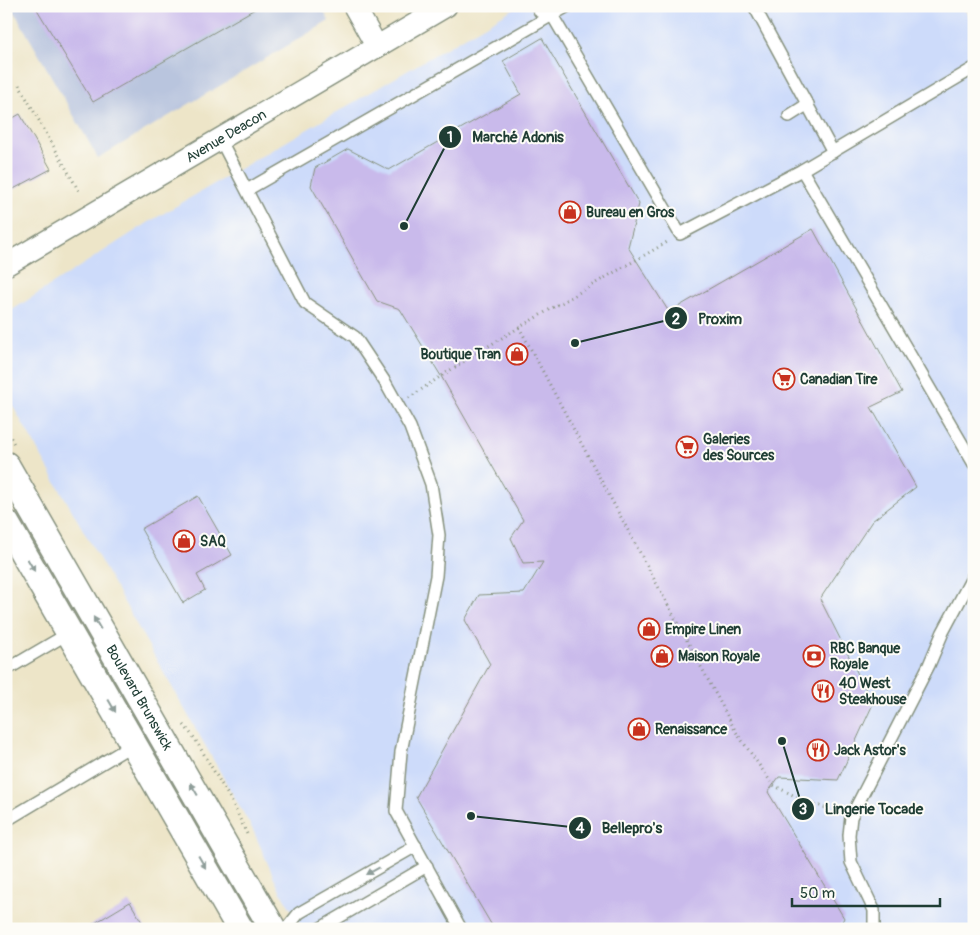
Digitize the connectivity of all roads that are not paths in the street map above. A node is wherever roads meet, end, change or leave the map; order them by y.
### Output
1 (354, 6) edge
2 (446, 6) edge
3 (537, 6) edge
4 (568, 6) edge
5 (754, 6) edge
6 (552, 11) edge
7 (377, 47) junction
8 (974, 68) edge
9 (808, 104) junction
10 (789, 116) dead end
11 (220, 139) junction
12 (833, 152) junction
13 (802, 170) junction
14 (247, 190) junction
15 (6, 265) edge
16 (974, 464) edge
17 (6, 465) edge
18 (6, 523) edge
19 (974, 574) edge
20 (69, 633) junction
21 (6, 670) edge
22 (134, 744) junction
23 (6, 818) edge
24 (416, 846) junction
25 (427, 866) junction
26 (240, 929) edge
27 (273, 929) edge
28 (286, 929) edge
29 (320, 929) edge
30 (461, 929) edge
31 (874, 929) edge

1 - 7 street
2 - 7 street, Avenue Deacon
3 - 6 lane
4 - 6 lane
5 - 9 lane
6 - 13 lane
6 - 14 lane
7 - 11 street, Avenue Deacon
8 - 12 lane
9 - 10 lane
9 - 12 lane
11 - 14 lane
11 - 15 street, Avenue Deacon
12 - 13 lane
13 - 16 lane
14 - 24 lane
27 -> 17 street, Boulevard Brunswick
18 -> 20 street, Boulevard Brunswick
19 - 31 lane
20 - 21 lane
20 -> 22 street, Boulevard Brunswick
22 - 23 lane
22 -> 26 street, Boulevard Brunswick
24 - 25 lane
24 -> 28 lane
25 - 29 lane
25 - 30 lane

